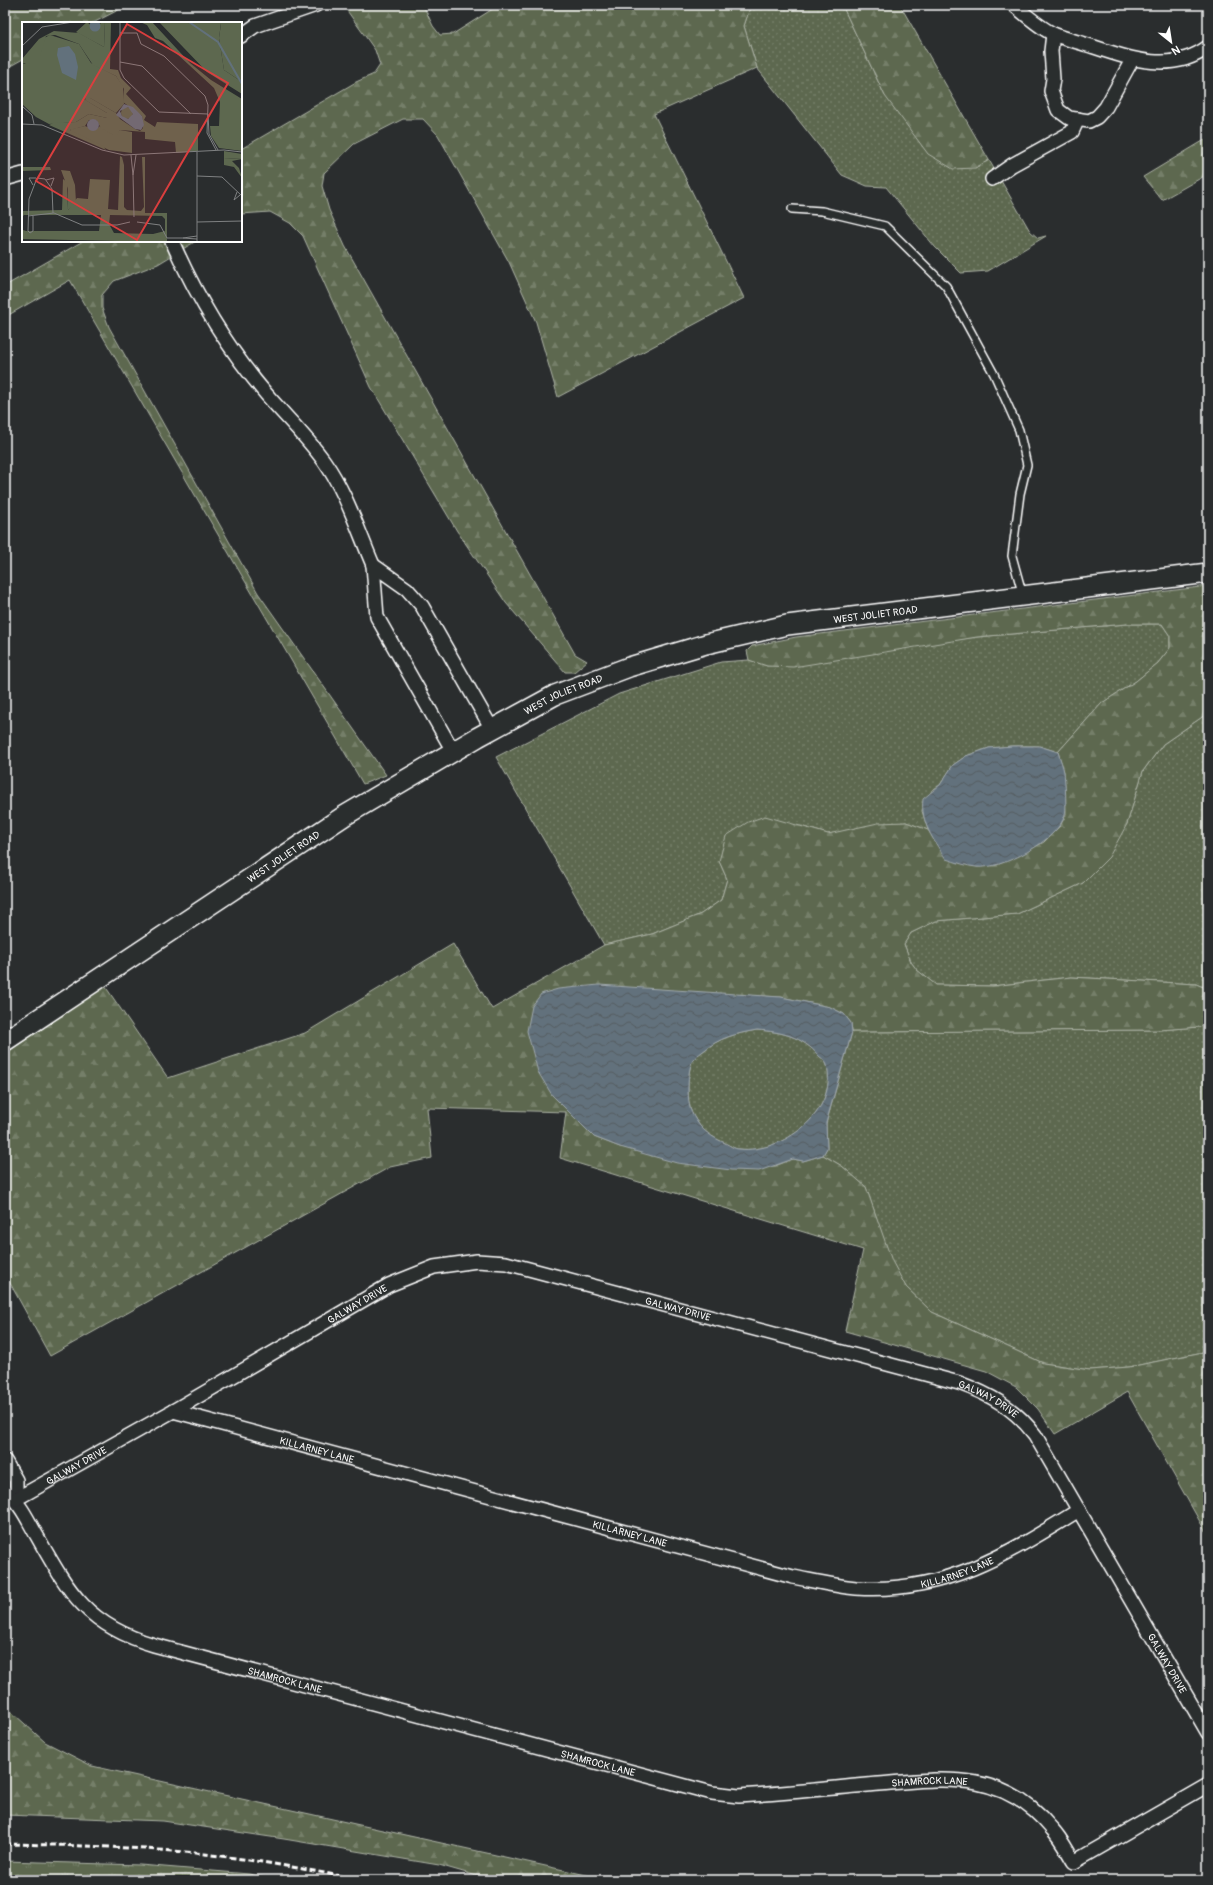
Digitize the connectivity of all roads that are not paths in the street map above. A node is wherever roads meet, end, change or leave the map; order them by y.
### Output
1 (316, 5) edge
2 (1014, 5) edge
3 (1053, 34) junction
4 (242, 35) edge
5 (1208, 47) edge
6 (1132, 60) junction
7 (1078, 119) junction
8 (22, 174) edge
9 (992, 179) dead end
10 (5, 180) edge
11 (792, 208) dead end
12 (172, 242) edge
13 (373, 565) junction
14 (1208, 573) edge
15 (1023, 596) junction
16 (492, 729) junction
17 (453, 751) junction
18 (5, 1041) edge
19 (173, 1411) junction
20 (5, 1461) edge
21 (5, 1492) edge
22 (16, 1499) junction
23 (1079, 1510) junction
24 (1208, 1733) edge
25 (1208, 1785) edge

1 - 4 street
2 - 3 street
3 - 6 street
3 - 7 street
5 - 6 street
6 - 7 street
7 - 9 street
8 - 10 street
11 - 15 lane
12 - 13 street
13 - 16 street
13 - 17 street
14 - 15 main road, WEST JOLIET ROAD
15 - 16 main road, WEST JOLIET ROAD
16 - 17 main road, WEST JOLIET ROAD
17 - 18 main road, WEST JOLIET ROAD
19 - 22 street, GALWAY DRIVE
19 - 23 street, KILLARNEY LANE
19 - 23 street, GALWAY DRIVE
20 - 22 street, SHAMROCK LANE
21 - 22 street, SHAMROCK LANE
22 - 25 street, SHAMROCK LANE
23 - 24 street, GALWAY DRIVE

